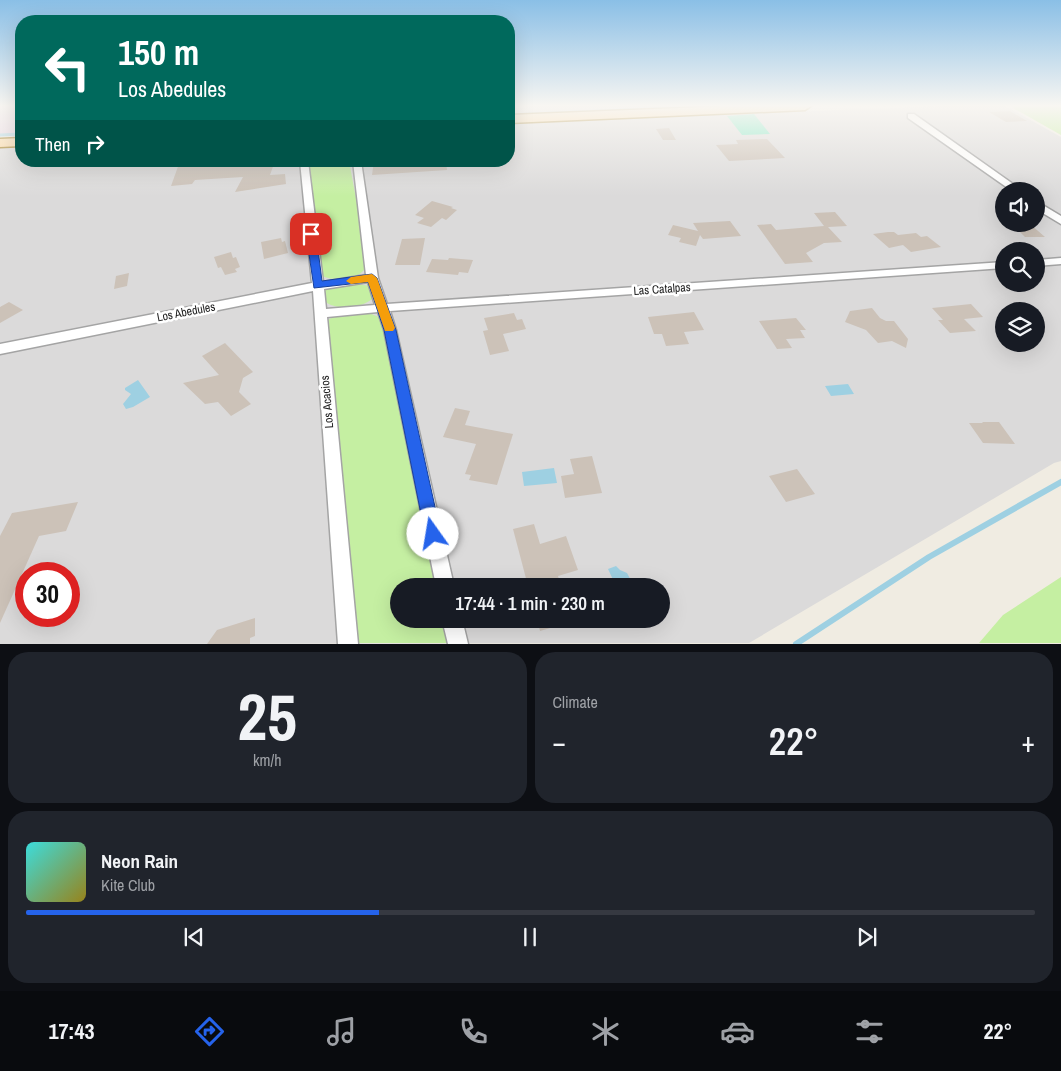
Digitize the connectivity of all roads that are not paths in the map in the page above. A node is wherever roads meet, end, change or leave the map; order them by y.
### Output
1 (940, 136) edge
2 (15, 142) edge
3 (0, 143) edge
4 (305, 167) edge
5 (358, 167) edge
6 (1005, 182) edge
7 (1045, 210) edge
8 (1061, 221) edge
9 (1061, 261) edge
10 (1045, 262) edge
11 (995, 266) edge
12 (372, 278) junction
13 (318, 286) junction
14 (381, 308) junction
15 (320, 314) junction
16 (0, 349) edge
17 (443, 578) edge
18 (454, 628) edge
19 (348, 644) edge
20 (458, 644) edge

1 - 6 street
2 - 3 main road
4 - 13 street, Los Acacios
5 - 12 street
7 - 8 street
9 - 10 street
11 - 14 street, Las Catalpas
12 - 13 street, Los Abedules
12 - 14 street
13 - 15 street, Los Acacios
13 - 16 street, Los Abedules
14 - 15 street, Las Catalpas
14 - 17 street
15 - 19 street, Los Acacios
18 - 20 street

